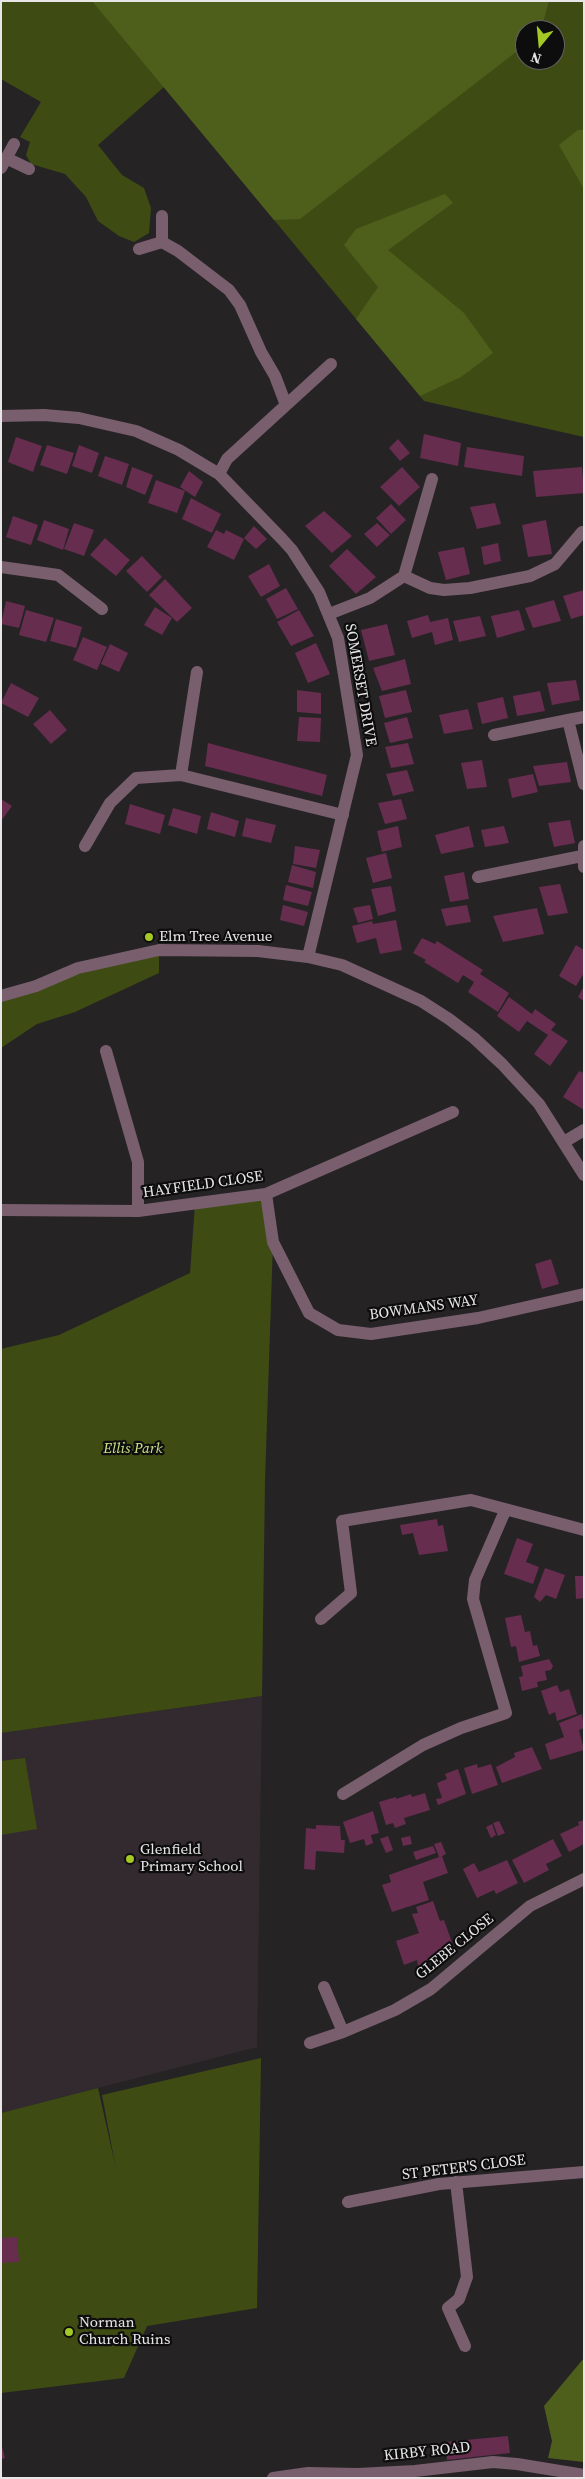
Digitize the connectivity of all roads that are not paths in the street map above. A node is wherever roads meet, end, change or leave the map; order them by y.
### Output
1 (14, 144) dead end
2 (4, 163) edge
3 (29, 169) dead end
4 (162, 216) dead end
5 (162, 242) junction
6 (139, 249) dead end
7 (331, 364) dead end
8 (286, 405) junction
9 (1, 416) edge
10 (219, 474) junction
11 (432, 478) dead end
12 (582, 532) dead end
13 (1, 567) edge
14 (404, 576) junction
15 (102, 608) dead end
16 (329, 614) junction
17 (197, 672) dead end
18 (584, 717) edge
19 (568, 720) junction
20 (494, 735) dead end
21 (181, 775) junction
22 (584, 784) edge
23 (342, 815) junction
24 (85, 846) dead end
25 (583, 856) edge
26 (478, 877) dead end
27 (308, 957) junction
28 (1, 996) edge
29 (106, 1051) dead end
30 (453, 1112) dead end
31 (584, 1130) edge
32 (564, 1142) junction
33 (584, 1176) edge
34 (266, 1194) junction
35 (1, 1210) edge
36 (138, 1211) junction
37 (584, 1294) edge
38 (505, 1510) junction
39 (584, 1530) edge
40 (321, 1619) dead end
41 (343, 1794) dead end
42 (584, 1879) edge
43 (324, 1987) dead end
44 (343, 2032) junction
45 (310, 2043) dead end
46 (584, 2173) edge
47 (456, 2182) junction
48 (348, 2202) dead end
49 (465, 2346) dead end
50 (584, 2475) edge
51 (272, 2478) edge

1 - 2 street
2 - 3 street
4 - 5 street
5 - 6 street
5 - 8 street
7 - 8 street
8 - 10 street
9 - 10 street, SOMERSET DRIVE
10 - 16 street, SOMERSET DRIVE
11 - 14 street
12 - 14 street
13 - 15 street
14 - 16 street
16 - 23 street, SOMERSET DRIVE
17 - 21 street
18 - 19 street
19 - 20 street
19 - 22 street
21 - 23 street
21 - 24 street
23 - 27 street, SOMERSET DRIVE
25 - 26 street
27 - 28 street
27 - 32 street
29 - 36 street
30 - 34 street, HAYFIELD CLOSE
31 - 32 street
32 - 33 street
34 - 36 street, HAYFIELD CLOSE
34 - 37 street, BOWMANS WAY
35 - 36 street, HAYFIELD CLOSE
38 - 39 street
38 - 40 street
38 - 41 street
42 - 44 street, GLEBE CLOSE
43 - 44 street
44 - 45 street, GLEBE CLOSE
46 - 47 street, ST PETER'S CLOSE
47 - 48 street, ST PETER'S CLOSE
47 - 49 street
50 - 51 street, KIRBY ROAD

